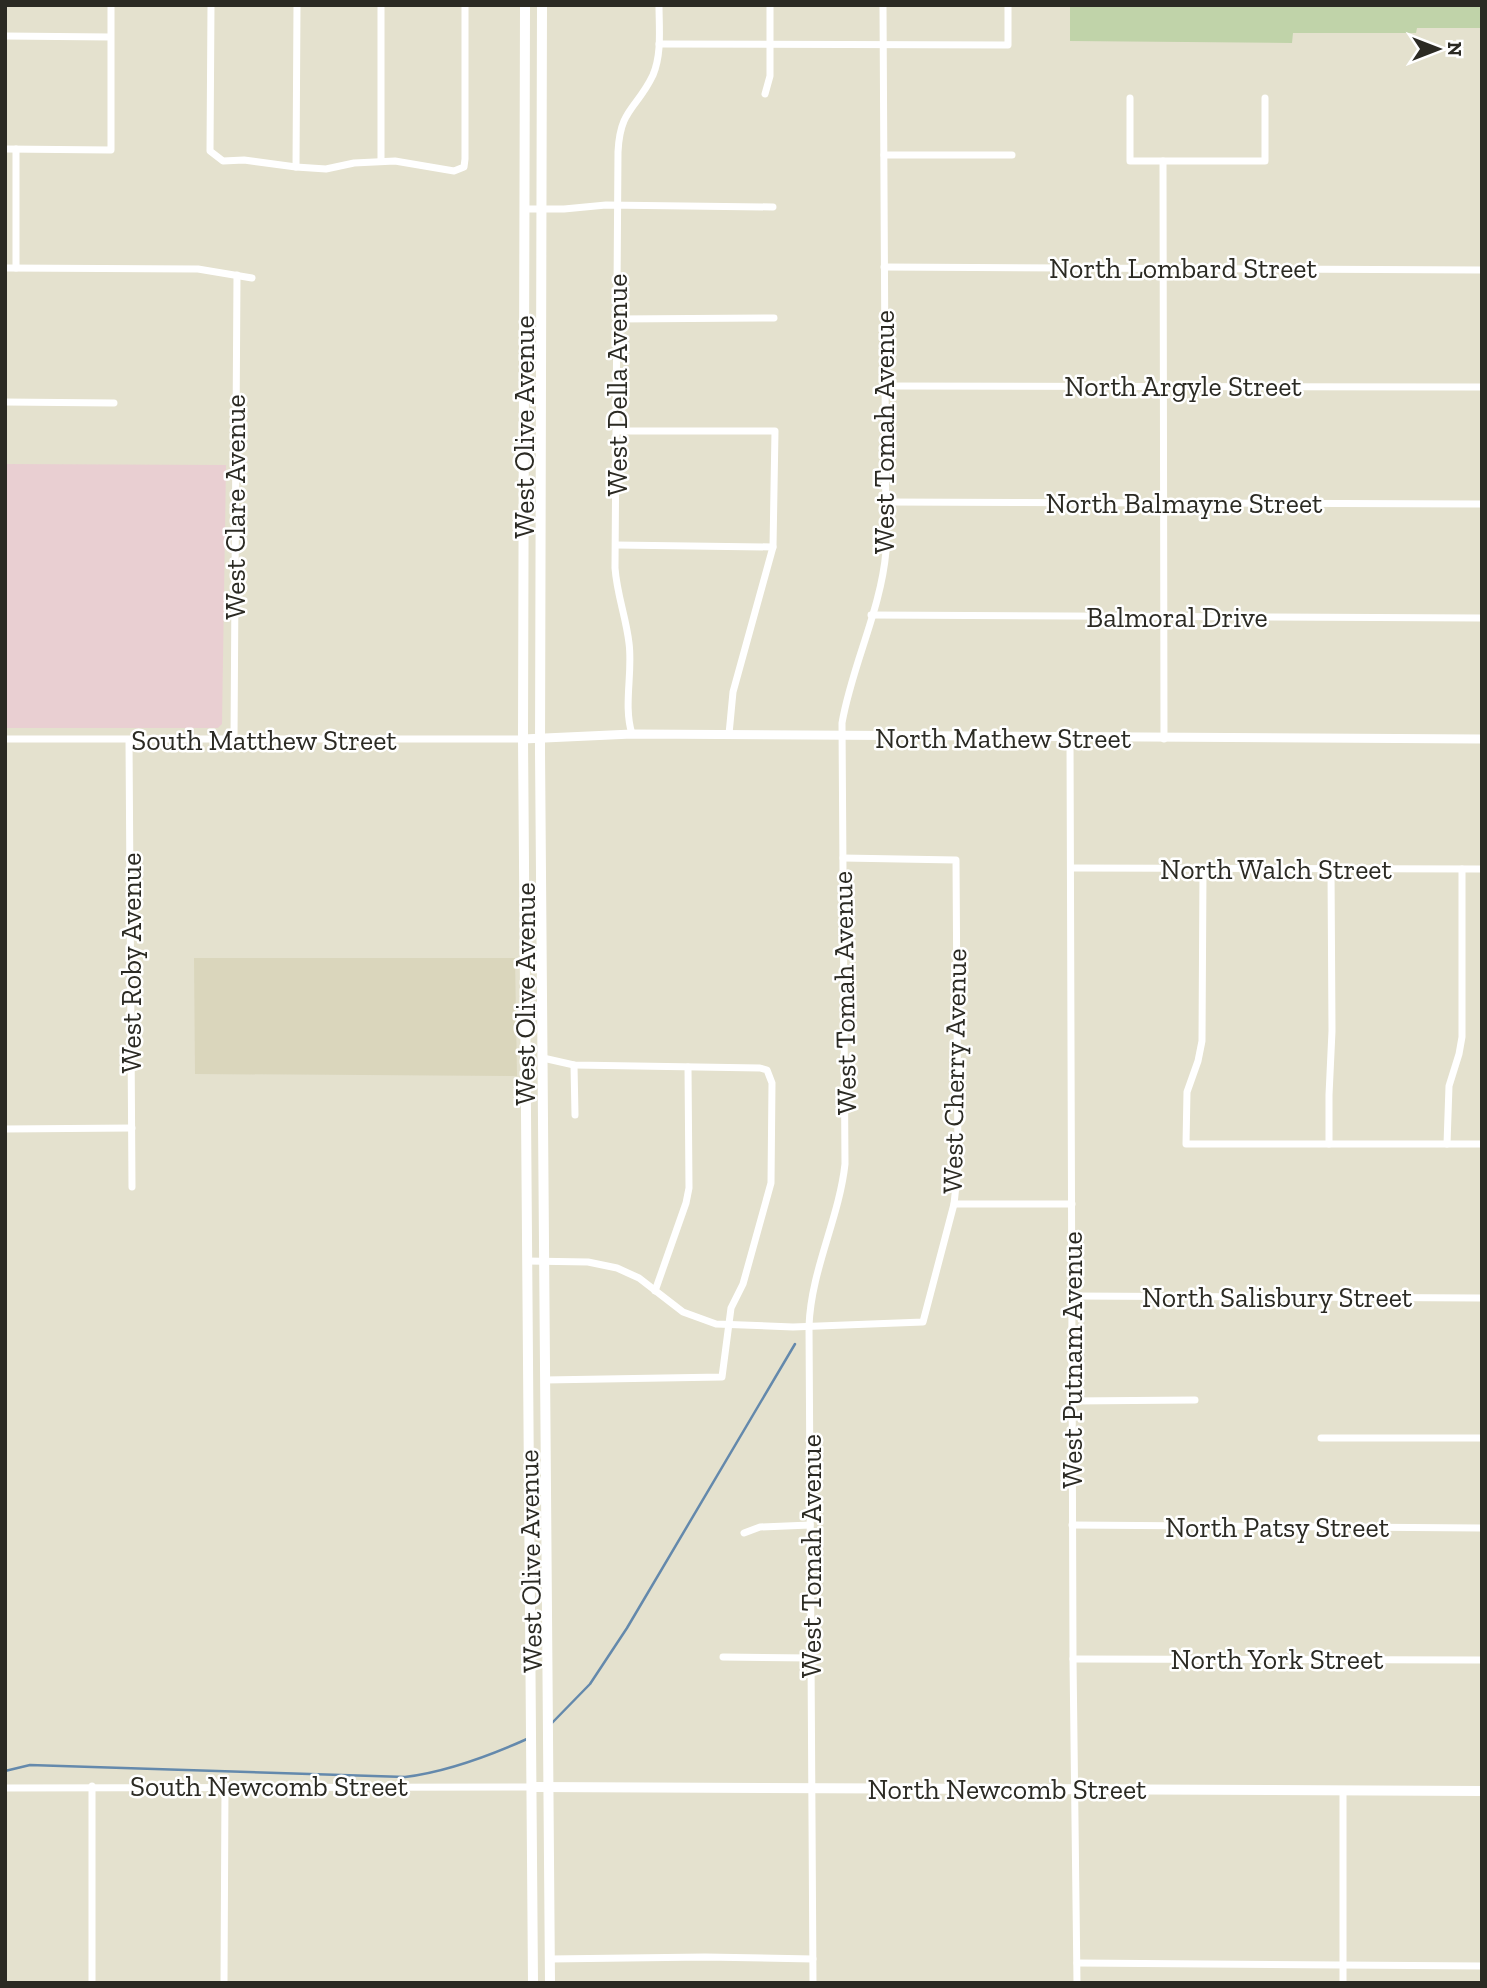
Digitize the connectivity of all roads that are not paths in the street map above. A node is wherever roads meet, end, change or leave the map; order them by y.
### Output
1 (111, 5) edge
2 (211, 5) edge
3 (297, 5) edge
4 (381, 5) edge
5 (465, 5) edge
6 (525, 5) edge
7 (542, 5) edge
8 (659, 5) edge
9 (770, 5) edge
10 (883, 5) edge
11 (1008, 5) edge
12 (5, 36) edge
13 (110, 37) junction
14 (659, 44) junction
15 (770, 44) junction
16 (884, 44) junction
17 (765, 94) dead end
18 (1130, 98) dead end
19 (1265, 98) dead end
20 (5, 149) edge
21 (16, 149) junction
22 (884, 155) junction
23 (1012, 155) dead end
24 (381, 161) junction
25 (1163, 161) junction
26 (296, 167) junction
27 (617, 205) junction
28 (773, 207) dead end
29 (524, 209) junction
30 (542, 210) junction
31 (884, 267) junction
32 (5, 268) edge
33 (16, 268) junction
34 (1164, 269) junction
35 (1482, 270) edge
36 (237, 275) junction
37 (253, 278) dead end
38 (617, 318) junction
39 (774, 318) dead end
40 (885, 386) junction
41 (1164, 386) junction
42 (1482, 387) edge
43 (5, 402) edge
44 (114, 403) dead end
45 (617, 431) junction
46 (886, 502) junction
47 (1164, 504) junction
48 (1482, 504) edge
49 (616, 545) junction
50 (773, 547) junction
51 (872, 615) junction
52 (1164, 617) junction
53 (1482, 618) edge
54 (632, 734) junction
55 (729, 734) junction
56 (842, 737) junction
57 (1070, 737) junction
58 (540, 738) junction
59 (1164, 738) junction
60 (5, 739) edge
61 (523, 739) junction
62 (1482, 739) edge
63 (129, 740) junction
64 (234, 740) junction
65 (843, 858) junction
66 (1071, 869) junction
67 (1203, 869) junction
68 (1331, 869) junction
69 (1462, 869) junction
70 (1482, 870) edge
71 (543, 1058) junction
72 (574, 1065) junction
73 (688, 1067) junction
74 (575, 1115) dead end
75 (132, 1128) junction
76 (5, 1129) edge
77 (1329, 1144) junction
78 (1447, 1144) junction
79 (1482, 1144) edge
80 (132, 1187) dead end
81 (954, 1204) junction
82 (1072, 1204) junction
83 (527, 1261) junction
84 (544, 1261) junction
85 (656, 1291) junction
86 (1072, 1296) junction
87 (1482, 1298) edge
88 (728, 1325) junction
89 (809, 1325) junction
90 (545, 1380) junction
91 (1195, 1400) dead end
92 (1072, 1401) junction
93 (1321, 1438) dead end
94 (1482, 1438) edge
95 (810, 1525) junction
96 (1072, 1525) junction
97 (1482, 1528) edge
98 (744, 1533) dead end
99 (723, 1657) dead end
100 (811, 1658) junction
101 (1073, 1659) junction
102 (1482, 1660) edge
103 (92, 1786) junction
104 (225, 1786) junction
105 (532, 1787) junction
106 (548, 1787) junction
107 (5, 1788) edge
108 (812, 1788) junction
109 (1076, 1790) junction
110 (1342, 1791) junction
111 (1482, 1791) edge
112 (550, 1959) junction
113 (813, 1959) junction
114 (1077, 1963) junction
115 (1342, 1964) junction
116 (1482, 1966) edge
117 (92, 1983) edge
118 (224, 1983) edge
119 (533, 1983) edge
120 (550, 1983) edge
121 (813, 1983) edge
122 (1077, 1983) edge
123 (1342, 1983) edge

1 - 13 street
2 - 26 street
3 - 26 street
4 - 24 street
5 - 24 street
6 - 29 main road, West Olive Avenue
7 - 30 main road, West Olive Avenue
8 - 14 street, West Della Avenue
9 - 15 street
10 - 16 street, West Tomah Avenue
11 - 16 street
12 - 13 street
13 - 21 street
14 - 15 street
14 - 27 street, West Della Avenue
15 - 16 street
15 - 17 street
16 - 22 street, West Tomah Avenue
18 - 25 street
19 - 25 street
20 - 21 street
21 - 33 street
22 - 23 street
22 - 31 street, West Tomah Avenue
24 - 26 street
25 - 34 street
27 - 28 street
27 - 30 street
27 - 38 street, West Della Avenue
29 - 30 street
29 - 61 main road, West Olive Avenue
30 - 58 main road, West Olive Avenue
31 - 34 street, North Lombard Street
31 - 40 street, West Tomah Avenue
32 - 33 street
33 - 36 street
34 - 35 street, North Lombard Street
34 - 41 street
36 - 37 street
36 - 64 street, West Clare Avenue
38 - 39 street
38 - 45 street, West Della Avenue
40 - 41 street, North Argyle Street
40 - 46 street, West Tomah Avenue
41 - 42 street, North Argyle Street
41 - 47 street
43 - 44 street
45 - 49 street, West Della Avenue
45 - 50 street
46 - 47 street, North Balmayne Street
46 - 51 street, West Tomah Avenue
47 - 48 street, North Balmayne Street
47 - 52 street
49 - 50 street
49 - 54 street, West Della Avenue
50 - 55 street
51 - 52 street, Balmoral Drive
51 - 56 street, West Tomah Avenue
52 - 53 street, Balmoral Drive
52 - 59 street
54 - 55 street, North Mathew Street
54 - 58 street, North Mathew Street
55 - 56 street, North Mathew Street
56 - 57 street, North Mathew Street
56 - 65 street, West Tomah Avenue
57 - 59 street, North Mathew Street
57 - 66 street, West Putnam Avenue
58 - 61 street, North Mathew Street
58 - 71 main road, West Olive Avenue
59 - 62 street, North Mathew Street
60 - 63 street, South Matthew Street
61 - 64 street, South Matthew Street
61 - 83 main road, West Olive Avenue
63 - 64 street, South Matthew Street
63 - 75 street, West Roby Avenue
65 - 81 street, West Cherry Avenue
65 - 89 street, West Tomah Avenue
66 - 67 street, North Walch Street
66 - 82 street, West Putnam Avenue
67 - 68 street, North Walch Street
67 - 77 street
68 - 69 street, North Walch Street
68 - 77 street
69 - 70 street, North Walch Street
69 - 78 street
71 - 72 street
71 - 84 main road, West Olive Avenue
72 - 73 street
72 - 74 street
73 - 85 street
73 - 88 street
75 - 76 street
75 - 80 street, West Roby Avenue
77 - 78 street
78 - 79 street
81 - 82 street
81 - 89 street, West Cherry Avenue
82 - 86 street, West Putnam Avenue
83 - 84 street
83 - 105 main road, West Olive Avenue
84 - 85 street
84 - 90 main road, West Olive Avenue
85 - 88 street
86 - 87 street, North Salisbury Street
86 - 92 street, West Putnam Avenue
88 - 89 street
88 - 90 street
89 - 95 street, West Tomah Avenue
90 - 106 main road, West Olive Avenue
91 - 92 street
92 - 96 street, West Putnam Avenue
93 - 94 street
95 - 98 street
95 - 100 street, West Tomah Avenue
96 - 97 street, North Patsy Street
96 - 101 street, West Putnam Avenue
99 - 100 street
100 - 108 street, West Tomah Avenue
101 - 102 street, North York Street
101 - 109 street, West Putnam Avenue
103 - 104 street, South Newcomb Street
103 - 107 street, South Newcomb Street
103 - 117 street
104 - 105 street, South Newcomb Street
104 - 118 street
105 - 106 main road, North Newcomb Street
105 - 119 main road, West Olive Avenue
106 - 108 main road, North Newcomb Street
106 - 112 main road, West Olive Avenue
108 - 109 main road, North Newcomb Street
108 - 113 street, West Tomah Avenue
109 - 110 main road, North Newcomb Street
109 - 114 street, West Putnam Avenue
110 - 111 main road, North Newcomb Street
110 - 115 street
112 - 113 street
112 - 120 main road, West Olive Avenue
113 - 121 street, West Tomah Avenue
114 - 115 street
114 - 122 street, West Putnam Avenue
115 - 116 street
115 - 123 street

